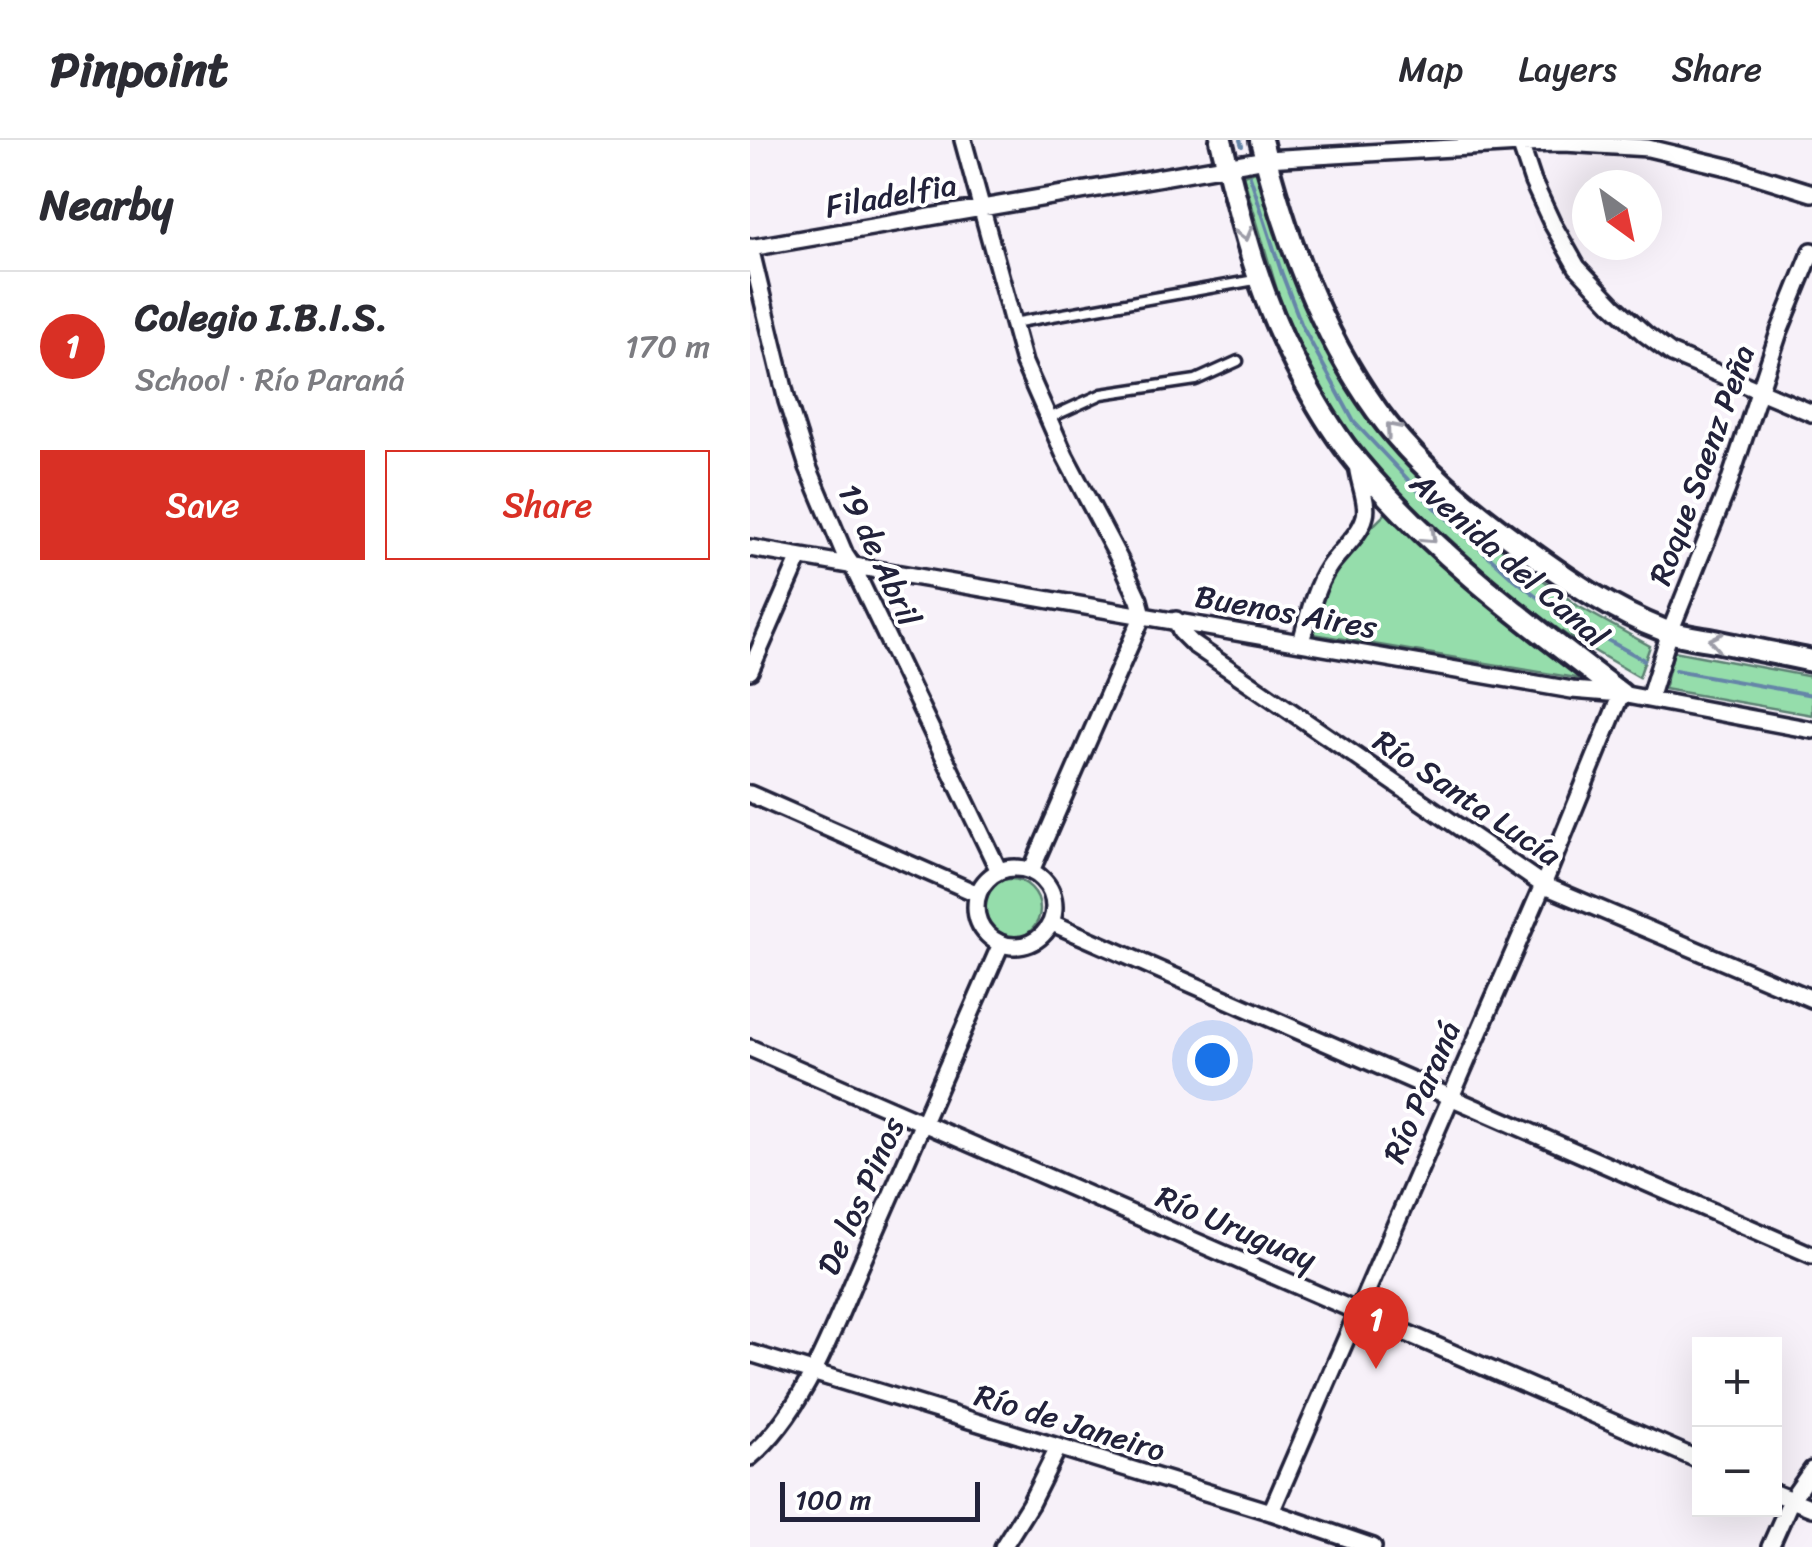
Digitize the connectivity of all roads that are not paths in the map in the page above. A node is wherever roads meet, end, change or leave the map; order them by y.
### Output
1 (963, 140) edge
2 (1221, 140) edge
3 (1519, 142) edge
4 (1264, 149) edge
5 (1228, 166) junction
6 (1812, 193) edge
7 (980, 208) junction
8 (750, 248) edge
9 (1812, 251) edge
10 (1259, 279) junction
11 (1012, 323) junction
12 (1238, 361) dead end
13 (1760, 392) junction
14 (1812, 413) edge
15 (1047, 420) junction
16 (1356, 462) junction
17 (750, 548) edge
18 (800, 557) junction
19 (852, 566) junction
20 (1143, 614) junction
21 (1176, 620) junction
22 (1670, 632) junction
23 (1301, 642) junction
24 (1812, 661) edge
25 (750, 671) edge
26 (1621, 694) junction
27 (1649, 699) junction
28 (1812, 730) edge
29 (750, 794) edge
30 (999, 871) junction
31 (1031, 871) junction
32 (1543, 885) junction
33 (978, 894) junction
34 (1052, 923) junction
35 (1001, 944) junction
36 (1812, 999) edge
37 (750, 1048) edge
38 (1449, 1097) junction
39 (924, 1124) junction
40 (1812, 1255) edge
41 (1357, 1311) junction
42 (750, 1353) edge
43 (812, 1373) junction
44 (1058, 1448) junction
45 (750, 1457) edge
46 (1692, 1457) edge
47 (1812, 1470) edge
48 (1782, 1496) edge
49 (1791, 1500) junction
50 (1812, 1508) edge
51 (1271, 1512) junction
52 (1003, 1547) edge
53 (1373, 1547) edge
54 (1770, 1547) edge

1 - 7 street
2 - 5 street, Avenida del Canal
3 - 4 street, Filadelfia
3 - 6 street, Filadelfia
3 - 13 street
4 - 5 street, Filadelfia
22 -> 4 street, Avenida del Canal
5 - 7 street, Filadelfia
5 -> 10 street, Avenida del Canal
7 - 8 street, Filadelfia
7 - 11 street
8 - 19 street, 19 de Abril
9 - 13 street, Roque Saenz Peña
10 - 11 lane
10 - 16 street, Avenida del Canal
11 - 15 street
12 - 15 lane
13 - 14 street
13 - 22 street, Roque Saenz Peña
15 - 20 street
16 - 23 street
16 -> 26 street, Avenida del Canal
17 - 18 street, Buenos Aires
18 - 19 street, Buenos Aires
18 - 25 street
19 - 20 street, Buenos Aires
19 - 30 street, 19 de Abril
20 - 21 street, Buenos Aires
20 - 31 street
21 - 23 street, Buenos Aires
21 - 32 street, Río Santa Lucía
24 -> 22 street, Avenida del Canal
22 - 27 street, Roque Saenz Peña
23 - 26 street, Buenos Aires
26 - 27 street, Buenos Aires
26 - 32 street, Río Paraná
27 - 28 street, Buenos Aires
29 - 33 street
30 - 31 street
30 - 33 street
31 - 34 street
32 - 36 street, Río Santa Lucía
32 - 38 street, Río Paraná
33 - 35 street
34 - 35 street
34 - 38 street
35 - 39 street, De los Pinos
37 - 39 street, Río Uruguay
38 - 40 street
38 - 41 street, Río Paraná
39 - 41 street, Río Uruguay
39 - 43 street, De los Pinos
41 - 46 street, Río Uruguay
41 - 51 street, Río Paraná
42 - 43 street, Río de Janeiro
43 - 44 street, Río de Janeiro
43 - 45 street, De los Pinos
44 - 51 street, Río de Janeiro
44 - 52 street
47 - 49 street
48 - 49 street
49 - 50 street
49 - 54 street
51 - 53 street, Río de Janeiro

